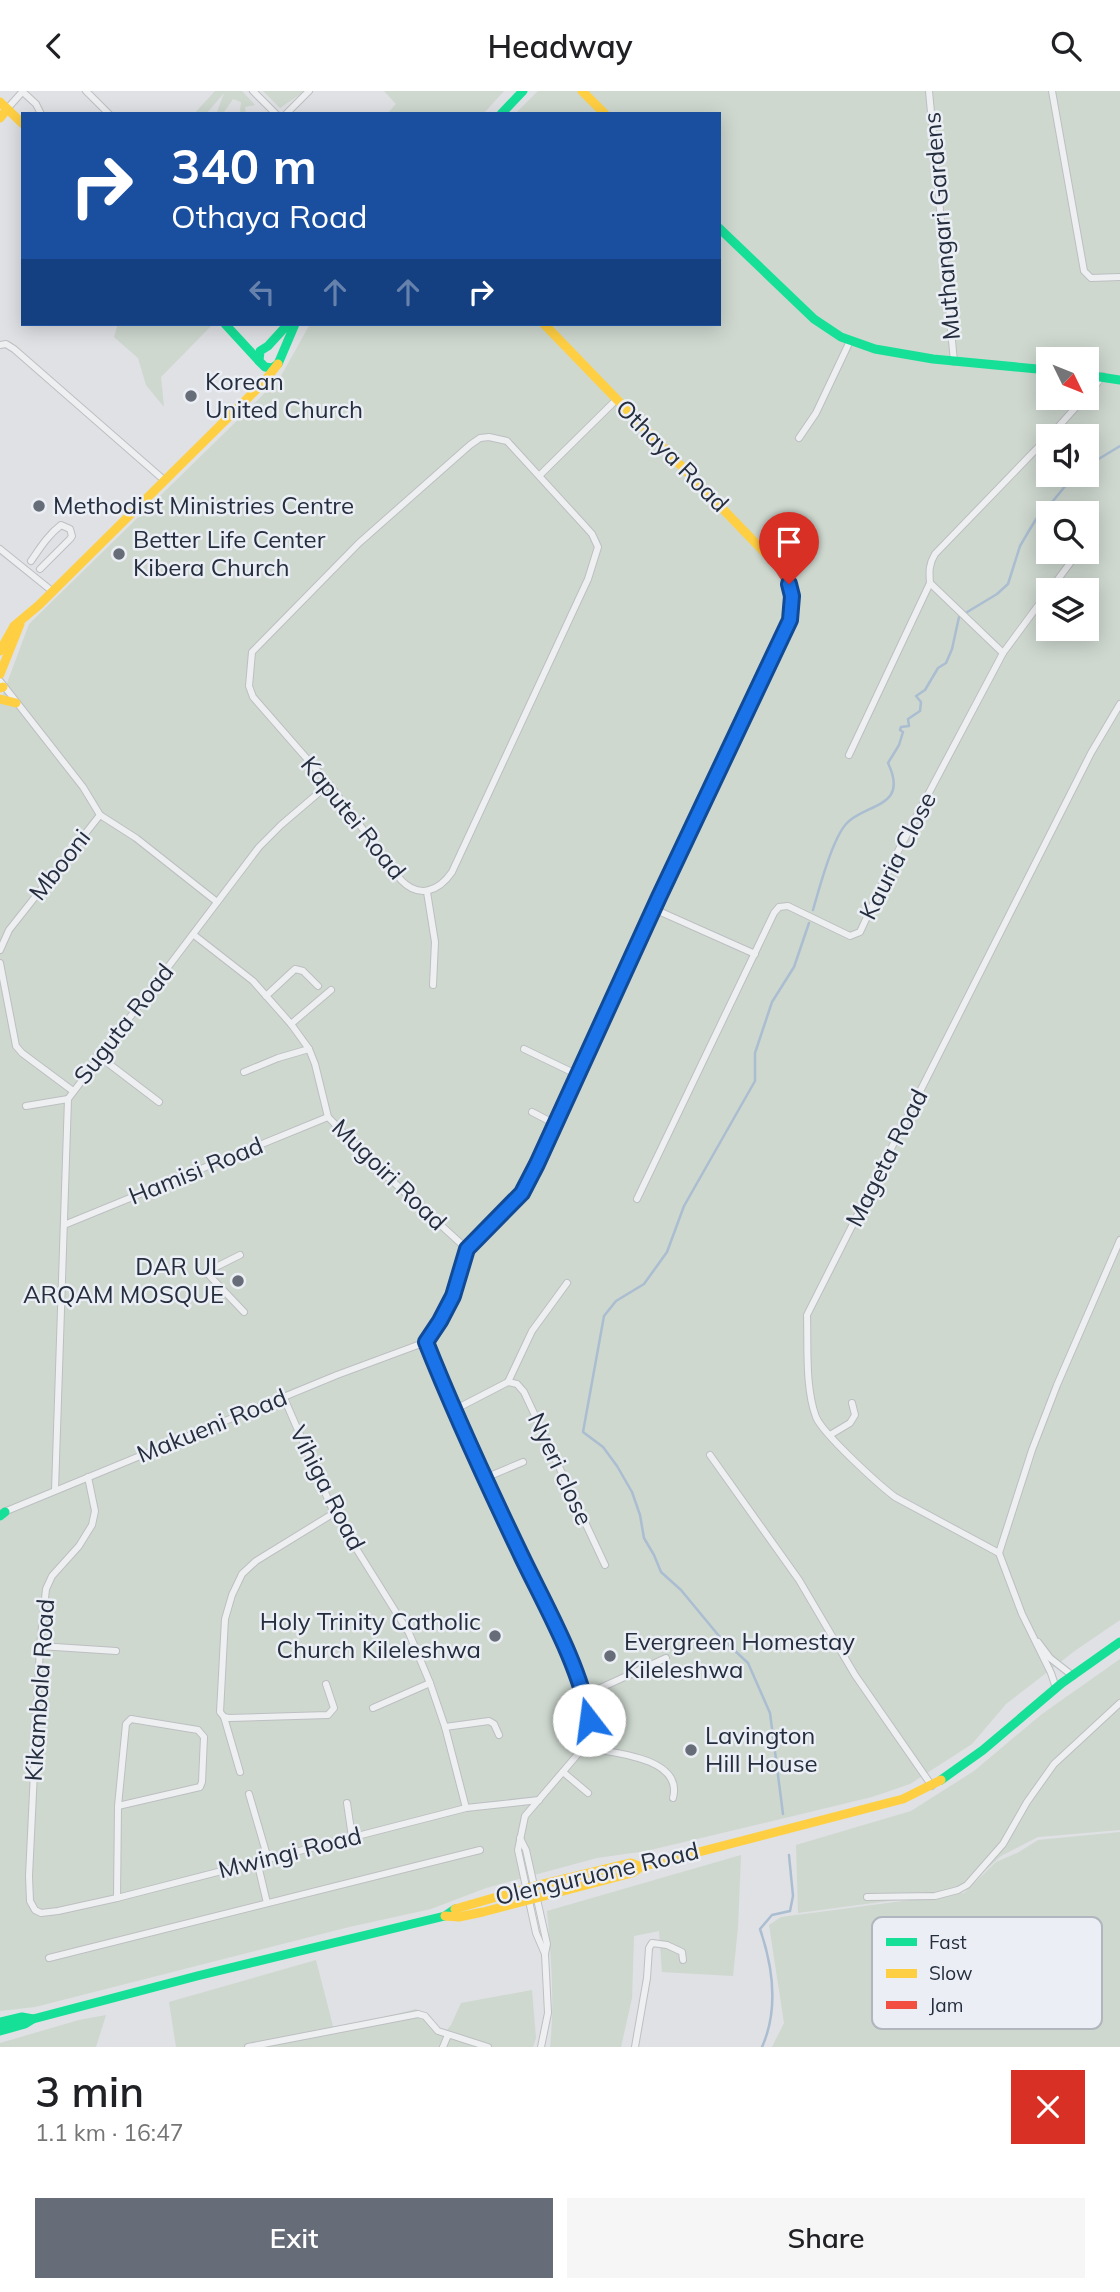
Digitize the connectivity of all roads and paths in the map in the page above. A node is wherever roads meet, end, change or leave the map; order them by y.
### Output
1 (23, 91) edge
2 (86, 91) edge
3 (253, 91) edge
4 (309, 91) edge
5 (523, 91) edge
6 (582, 91) edge
7 (929, 91) edge
8 (1052, 91) edge
9 (4, 106) edge
10 (40, 112) edge
11 (107, 112) edge
12 (274, 112) edge
13 (288, 112) edge
14 (502, 112) edge
15 (603, 112) edge
16 (0, 118) edge
17 (21, 122) edge
18 (721, 230) edge
19 (1120, 277) edge
20 (227, 326) edge
21 (228, 326) edge
22 (286, 326) edge
23 (294, 326) edge
24 (546, 326) edge
25 (850, 341) junction
26 (0, 345) edge
27 (266, 346) junction
28 (279, 360) junction
29 (259, 362) junction
30 (954, 362) junction
31 (1036, 369) edge
32 (1099, 376) edge
33 (1103, 376) junction
34 (1120, 380) edge
35 (1099, 381) edge
36 (244, 400) junction
37 (616, 400) junction
38 (1073, 410) edge
39 (1061, 424) edge
40 (799, 438) dead end
41 (1036, 450) edge
42 (540, 475) junction
43 (164, 480) junction
44 (0, 549) edge
45 (31, 561) dead end
46 (40, 569) dead end
47 (930, 583) junction
48 (52, 591) junction
49 (1036, 609) edge
50 (22, 619) junction
51 (0, 651) edge
52 (1003, 653) junction
53 (0, 674) edge
54 (1, 685) edge
55 (0, 699) edge
56 (16, 703) junction
57 (1120, 704) edge
58 (849, 755) dead end
59 (329, 784) junction
60 (100, 815) junction
61 (427, 892) junction
62 (217, 902) junction
63 (654, 909) junction
64 (194, 935) junction
65 (0, 950) edge
66 (755, 954) junction
67 (0, 963) edge
68 (433, 985) dead end
69 (318, 986) dead end
70 (331, 990) dead end
71 (266, 996) junction
72 (291, 1024) junction
73 (309, 1049) junction
74 (524, 1049) dead end
75 (100, 1057) junction
76 (244, 1072) dead end
77 (578, 1075) junction
78 (73, 1091) junction
79 (68, 1099) junction
80 (159, 1102) dead end
81 (26, 1106) dead end
82 (532, 1112) dead end
83 (328, 1117) junction
84 (555, 1124) junction
85 (637, 1199) dead end
86 (64, 1225) junction
87 (1120, 1240) edge
88 (467, 1249) junction
89 (240, 1255) dead end
90 (566, 1283) dead end
91 (244, 1311) dead end
92 (426, 1342) junction
93 (508, 1382) junction
94 (284, 1398) junction
95 (852, 1403) dead end
96 (454, 1410) junction
97 (830, 1436) junction
98 (710, 1455) dead end
99 (523, 1461) dead end
100 (88, 1477) junction
101 (485, 1478) junction
102 (55, 1490) junction
103 (1, 1511) edge
104 (334, 1513) junction
105 (999, 1553) junction
106 (605, 1565) dead end
107 (1033, 1635) junction
108 (1120, 1642) edge
109 (40, 1646) junction
110 (116, 1651) dead end
111 (666, 1658) dead end
112 (1073, 1675) junction
113 (430, 1683) junction
114 (326, 1684) dead end
115 (1056, 1688) junction
116 (583, 1696) junction
117 (1120, 1703) edge
118 (373, 1708) dead end
119 (224, 1717) junction
120 (445, 1727) junction
121 (499, 1735) dead end
122 (581, 1747) junction
123 (240, 1772) dead end
124 (563, 1772) junction
125 (932, 1786) junction
126 (588, 1793) dead end
127 (249, 1794) dead end
128 (673, 1798) dead end
129 (539, 1800) junction
130 (346, 1804) dead end
131 (118, 1806) junction
132 (466, 1808) junction
133 (352, 1837) junction
134 (480, 1850) dead end
135 (268, 1859) junction
136 (257, 1861) junction
137 (641, 1867) junction
138 (530, 1887) junction
139 (867, 1897) dead end
140 (117, 1898) junction
141 (533, 1898) junction
142 (267, 1903) junction
143 (41, 1913) joint
144 (445, 1916) junction
145 (49, 1958) dead end
146 (682, 1960) dead end
147 (33, 2019) junction
148 (0, 2022) edge
149 (0, 2031) edge
150 (448, 2035) junction
151 (248, 2047) edge
152 (443, 2047) edge
153 (488, 2047) edge
154 (541, 2047) edge
155 (635, 2047) edge

1 - 9 street
1 - 10 street
2 - 11 street
3 - 12 street
4 - 13 street
5 - 14 street
6 - 15 street
7 - 30 street, Muthangari Gardens
8 - 19 street
9 - 16 street
9 - 17 street
18 - 25 street
20 - 29 street
21 - 27 street
22 - 27 street
23 - 28 street
24 - 37 street, Othaya Road
25 - 30 street
25 - 40 street
26 - 43 street
27 - 28 street
27 - 29 street
28 - 29 street
28 - 36 street
29 - 36 street
30 - 31 street
32 - 33 street
33 - 34 street
33 - 35 street
36 - 43 street
37 - 42 street
37 - 63 street, Othaya Road
38 - 39 street
41 - 47 street
42 - 59 street, Kaputei Road
42 - 61 street, Kaputei Road
43 - 48 street
44 - 48 street
45 - 46 street
47 - 52 street
47 - 58 street
48 - 50 street
49 - 52 street, Kauria Close
50 - 51 street
50 - 53 street
52 - 66 street, Kauria Close
54 - 56 street
55 - 56 street
56 - 60 street
57 - 97 street, Mageta Road
59 - 61 street, Kaputei Road
59 - 62 street, Suguta Road
60 - 62 street
60 - 65 street, Mbooni
61 - 68 street
62 - 64 street, Suguta Road
63 - 66 street
63 - 77 street, Othaya Road
64 - 71 street, Mugoiri Road
64 - 75 street, Suguta Road
66 - 85 street, Kauria Close
67 - 78 street
69 - 71 street
70 - 72 street
71 - 72 street, Mugoiri Road
72 - 73 street, Mugoiri Road
73 - 76 street
73 - 83 street, Mugoiri Road
74 - 77 street
75 - 78 street, Suguta Road
75 - 80 street
77 - 84 street, Othaya Road
78 - 79 street, Suguta Road
79 - 81 street
79 - 86 street, Suguta Road
82 - 84 street
83 - 86 street, Hamisi Road
83 - 88 street, Mugoiri Road
84 - 88 street, Othaya Road
86 - 102 street, Suguta Road
87 - 105 street
88 - 92 street, Othaya Road
89 - 91 street
90 - 93 street
92 - 94 street, Makueni Road
92 - 96 street
93 - 96 street
93 - 106 street, Nyeri close
94 - 100 street, Makueni Road
94 - 104 street, Vihiga Road
95 - 97 street
96 - 101 street
97 - 105 street, Mageta Road
98 - 125 street
99 - 101 street
100 - 102 street, Makueni Road
100 - 109 street, Kikambala Road
101 - 116 street
102 - 103 street, Makueni Road
104 - 113 street, Vihiga Road
104 - 119 street
105 - 107 street
107 - 112 street
107 - 115 street
108 - 112 street, Olenguruone Road
109 - 110 street
109 - 143 street, Kikambala Road
111 - 116 street
112 - 115 street, Olenguruone Road
113 - 118 street
113 - 120 street, Vihiga Road
114 - 119 street
115 - 125 street, Olenguruone Road
116 - 122 street
117 - 139 street
119 - 123 street
120 - 121 street
120 - 132 street, Vihiga Road
122 - 124 street
122 - 128 street
124 - 126 street
124 - 129 street
125 - 137 street, Olenguruone Road
127 - 135 street
129 - 132 street, Mwingi Road
129 - 138 street
130 - 133 street
131 - 131 street
131 - 140 street
132 - 133 street, Mwingi Road
133 - 135 street, Mwingi Road
134 - 142 street
135 - 136 street, Mwingi Road
136 - 140 street, Mwingi Road
136 - 142 street
137 - 138 street, Olenguruone Road
137 - 141 street
138 - 141 street
138 - 144 street, Olenguruone Road
140 - 143 street, Mwingi Road
141 - 144 street
141 - 154 street
142 - 145 street
144 - 147 street, Olenguruone Road
146 - 155 street
147 - 148 street, Olenguruone Road
147 - 149 street, Olenguruone Road
150 - 151 street
150 - 152 street
150 - 153 street

